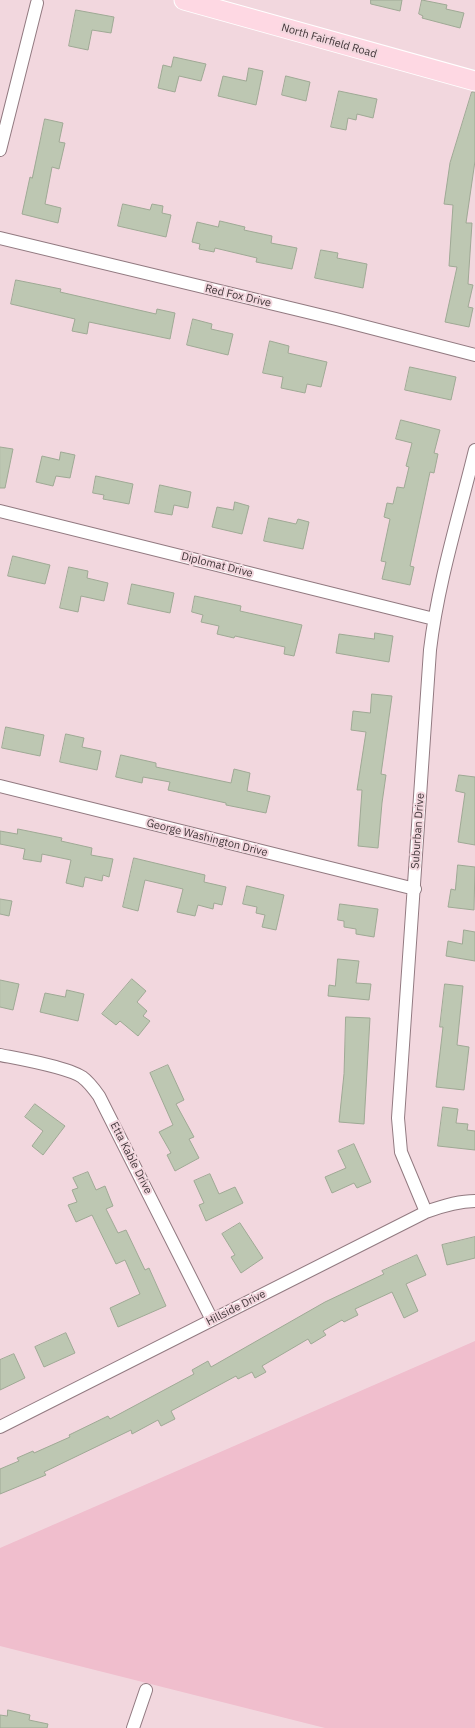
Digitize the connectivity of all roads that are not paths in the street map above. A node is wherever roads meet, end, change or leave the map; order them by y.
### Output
1 (184, 0) edge
2 (37, 3) dead end
3 (475, 81) edge
4 (0, 150) edge
5 (0, 238) edge
6 (475, 355) edge
7 (475, 450) edge
8 (0, 511) edge
9 (434, 619) junction
10 (0, 786) edge
11 (415, 889) junction
12 (0, 1055) edge
13 (475, 1201) edge
14 (426, 1212) junction
15 (212, 1320) junction
16 (0, 1427) edge
17 (146, 1690) dead end
18 (133, 1728) edge

1 - 3 main road, North Fairfield Road
2 - 4 street
5 - 6 street, Red Fox Drive
7 - 9 street, Suburban Drive
8 - 9 street, Diplomat Drive
9 - 11 street, Suburban Drive
10 - 11 street, George Washington Drive
11 - 14 street, Suburban Drive
12 - 15 street, Etta Kable Drive
13 - 14 street, Hillside Drive
14 - 15 street, Hillside Drive
15 - 16 street, Hillside Drive
17 - 18 street

